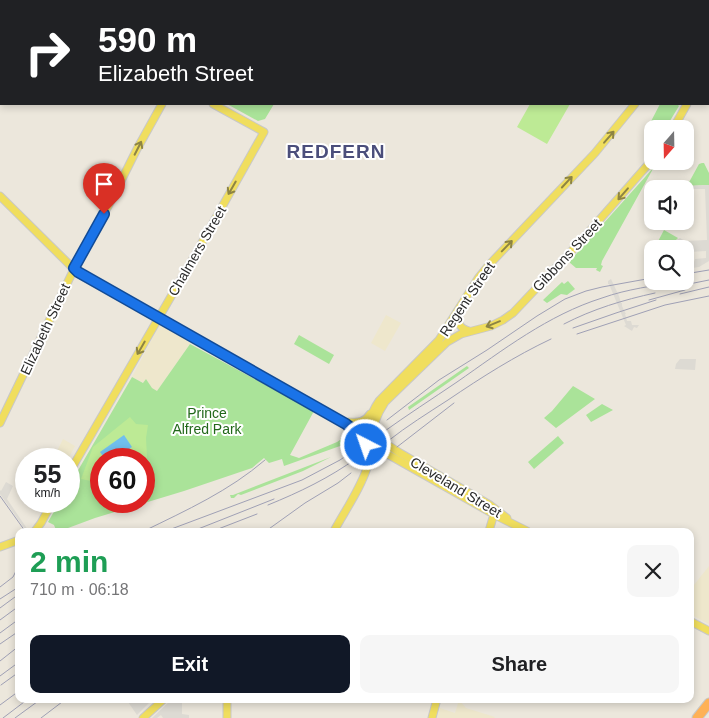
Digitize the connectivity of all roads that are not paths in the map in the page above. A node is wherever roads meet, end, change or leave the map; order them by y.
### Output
1 (161, 105) edge
2 (215, 105) edge
3 (634, 105) edge
4 (686, 105) edge
5 (678, 120) edge
6 (644, 169) edge
7 (103, 179) dead end
8 (0, 196) edge
9 (113, 197) junction
10 (74, 268) junction
11 (459, 309) junction
12 (159, 318) junction
13 (469, 331) junction
14 (377, 409) junction
15 (338, 420) junction
16 (0, 423) edge
17 (369, 437) junction
18 (384, 443) junction
19 (388, 454) junction
20 (80, 455) edge
21 (369, 462) junction
22 (366, 471) junction
23 (484, 501) junction
24 (46, 513) edge
25 (494, 514) junction
26 (512, 523) junction
27 (37, 528) edge
28 (336, 528) edge
29 (490, 528) edge
30 (522, 528) edge
31 (15, 541) edge
32 (0, 547) edge
33 (694, 624) edge
34 (708, 632) edge
35 (160, 703) edge
36 (228, 703) edge
37 (437, 703) edge
38 (709, 704) edge
39 (709, 713) edge
40 (143, 718) edge
41 (227, 718) edge
42 (432, 718) edge
43 (697, 718) edge
44 (705, 718) edge

9 -> 1 main road, Elizabeth Street
2 -> 12 main road, Chalmers Street
11 -> 3 main road, Regent Street
4 - 5 main road
6 -> 13 main road, Gibbons Street
7 - 9 main road
8 - 10 main road, Cleveland Street
9 - 10 main road, Elizabeth Street
10 - 12 main road, Cleveland Street
10 - 16 main road, Elizabeth Street
11 - 13 main road
11 - 14 main road, Regent Street
12 - 15 main road, Cleveland Street
12 -> 20 main road, Chalmers Street
13 - 14 main road, Regent Street
14 - 15 main road
14 - 17 main road, Regent Street
14 - 18 main road
15 - 17 main road, Cleveland Street
17 - 18 main road, Cleveland Street
17 - 19 main road, Cleveland Street
17 - 21 main road, Regent Street
17 - 22 main road, Regent Street
18 - 23 main road, Cleveland Street
19 - 21 main road
19 - 25 main road, Cleveland Street
21 - 22 main road, Regent Street
22 - 28 main road, Regent Street
23 - 25 main road
23 - 26 main road, Cleveland Street
24 - 27 main road
25 - 26 main road, Cleveland Street
25 - 29 main road
26 - 30 main road, Cleveland Street
31 - 32 main road
33 - 34 main road
35 - 40 main road
36 - 41 main road
37 - 42 main road
38 - 43 highway
39 - 44 highway

